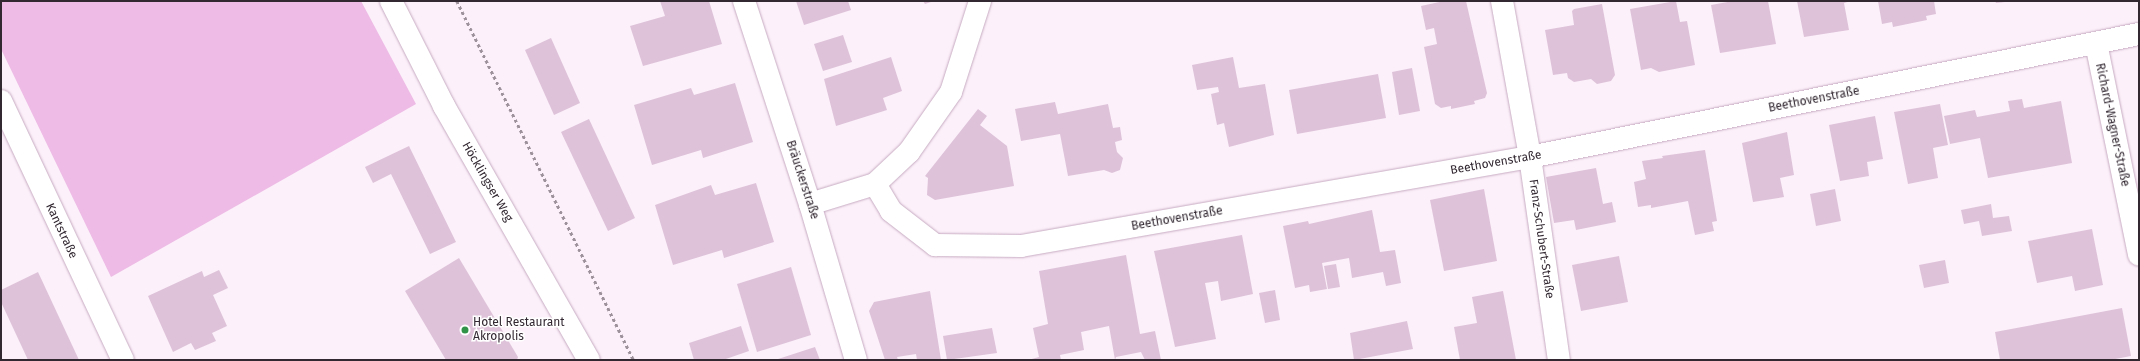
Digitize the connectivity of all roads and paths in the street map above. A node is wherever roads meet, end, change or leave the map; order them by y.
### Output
1 (391, 1) edge
2 (457, 1) edge
3 (744, 1) edge
4 (980, 1) edge
5 (1502, 1) edge
6 (2139, 34) edge
7 (2096, 43) junction
8 (1, 101) edge
9 (1530, 157) junction
10 (875, 184) junction
11 (810, 204) junction
12 (2139, 255) edge
13 (123, 360) edge
14 (589, 360) edge
15 (634, 360) edge
16 (856, 360) edge
17 (1559, 360) edge

1 - 14 street, Höcklingser Weg
2 - 15 path
3 - 11 street, Bräuckerstraße
4 - 10 street
5 - 9 street, Franz-Schubert-Straße
6 - 7 street, Beethovenstraße
7 - 9 street, Beethovenstraße
7 - 12 street, Richard-Wagner-Straße
8 - 13 street, Kantstraße
9 - 10 street, Beethovenstraße
9 - 17 street, Franz-Schubert-Straße
10 - 11 street
11 - 16 street, Bräuckerstraße

